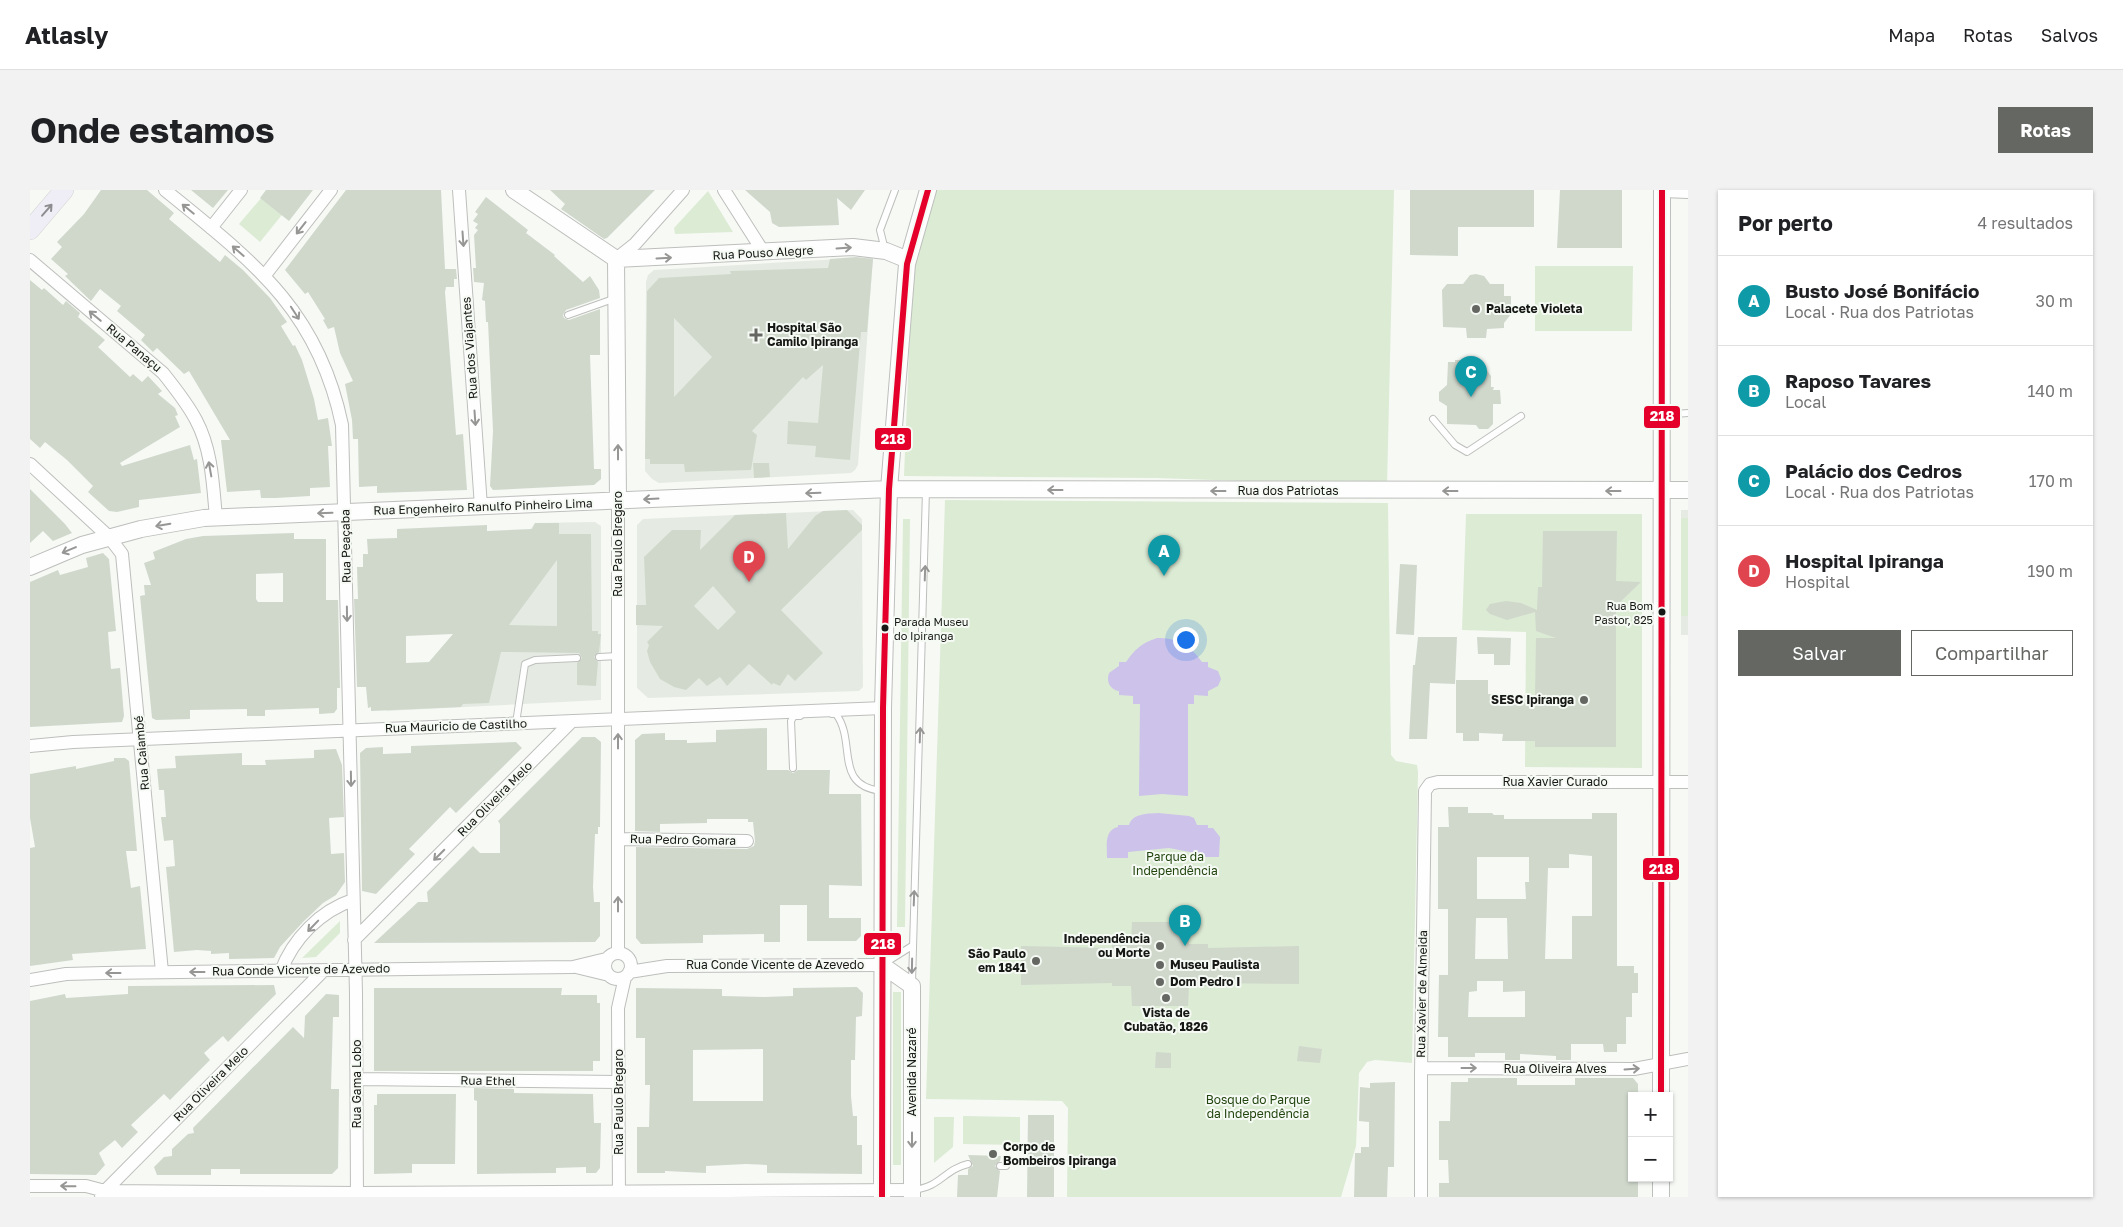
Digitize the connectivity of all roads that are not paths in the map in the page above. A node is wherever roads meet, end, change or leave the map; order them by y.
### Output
1 (64, 190) edge
2 (165, 190) edge
3 (241, 190) edge
4 (331, 190) edge
5 (459, 190) edge
6 (514, 190) edge
7 (683, 190) edge
8 (724, 190) edge
9 (895, 190) edge
10 (928, 190) edge
11 (1662, 191) edge
12 (1688, 192) edge
13 (211, 228) junction
14 (30, 230) edge
15 (886, 251) junction
16 (764, 253) junction
17 (30, 260) edge
18 (616, 260) junction
19 (908, 260) junction
20 (265, 275) junction
21 (617, 298) junction
22 (568, 315) dead end
23 (1688, 413) edge
24 (1662, 415) junction
25 (1521, 416) dead end
26 (1433, 419) dead end
27 (30, 464) edge
28 (889, 490) junction
29 (926, 490) junction
30 (1688, 490) edge
31 (1661, 491) junction
32 (618, 501) junction
33 (481, 507) junction
34 (346, 512) junction
35 (216, 518) junction
36 (109, 537) junction
37 (30, 567) edge
38 (618, 656) junction
39 (599, 657) dead end
40 (577, 658) dead end
41 (883, 708) junction
42 (618, 719) junction
43 (572, 721) junction
44 (516, 723) junction
45 (350, 730) junction
46 (141, 739) junction
47 (30, 746) edge
48 (793, 768) dead end
49 (1661, 782) junction
50 (1688, 782) edge
51 (882, 791) junction
52 (1425, 791) joint
53 (618, 839) junction
54 (747, 841) dead end
55 (353, 900) junction
56 (354, 940) junction
57 (912, 946) junction
58 (623, 955) junction
59 (606, 959) junction
60 (882, 965) junction
61 (573, 966) junction
62 (667, 966) junction
63 (355, 970) junction
64 (281, 971) junction
65 (323, 971) junction
66 (162, 972) junction
67 (619, 975) junction
68 (30, 980) edge
69 (912, 986) junction
70 (1688, 1059) edge
71 (1661, 1064) junction
72 (1421, 1068) junction
73 (358, 1079) junction
74 (618, 1082) junction
75 (1661, 1092) edge
76 (968, 1164) dead end
77 (1661, 1182) edge
78 (30, 1186) edge
79 (102, 1194) edge
80 (619, 1194) edge
81 (882, 1194) edge
82 (912, 1194) edge
83 (357, 1195) edge
84 (1421, 1197) edge
85 (1661, 1197) edge

14 -> 1 main road
13 -> 2 street, Rua Peaçaba
3 - 13 street
4 -> 20 street
5 -> 33 street, Rua dos Viajantes
6 - 18 main road
7 - 18 street
8 - 16 street
9 - 15 lane
10 - 19 main road
11 - 12 street
11 - 24 main road
20 -> 13 street, Rua Peaçaba
16 -> 15 main road, Rua Pouso Alegre
15 - 19 main road, Rua Pouso Alegre
18 -> 16 main road, Rua Pouso Alegre
35 -> 17 street, Rua Panaçu
18 - 21 main road, Rua Paulo Bregaro
19 - 28 main road
20 -> 34 street, Rua Peaçaba
21 - 22 lane
32 -> 21 main road, Rua Paulo Bregaro
23 - 24 lane
24 - 31 main road
25 - 26 lane
27 - 36 street, Rua Caiambé
28 - 29 main road, Rua dos Patriotas
28 -> 32 main road, Rua Engenheiro Ranulfo Pinheiro Lima
28 - 41 main road
31 -> 29 main road, Rua dos Patriotas
57 -> 29 lane, Avenida Nazaré
30 - 31 main road, Rua dos Patriotas
31 - 49 main road
32 - 33 main road, Rua Engenheiro Ranulfo Pinheiro Lima
32 - 38 street, Rua Paulo Bregaro
33 - 34 main road, Rua Engenheiro Ranulfo Pinheiro Lima
34 -> 35 main road, Rua Engenheiro Ranulfo Pinheiro Lima
34 -> 45 street, Rua Peaçaba
35 -> 36 main road, Rua Engenheiro Ranulfo Pinheiro Lima
36 -> 37 main road, Rua Engenheiro Ranulfo Pinheiro Lima
36 - 46 street, Rua Caiambé
38 - 39 lane
38 - 42 street, Rua Paulo Bregaro
40 - 44 lane
41 - 42 street, Rua Mauricio de Castilho
41 - 51 main road
42 - 43 street, Rua Mauricio de Castilho
53 -> 42 street, Rua Paulo Bregaro
43 - 44 street, Rua Mauricio de Castilho
43 -> 56 street, Rua Oliveira Melo
44 - 45 street, Rua Mauricio de Castilho
45 - 46 street, Rua Mauricio de Castilho
45 -> 55 street, Rua Peaçaba
46 - 47 street, Rua Mauricio de Castilho
46 - 66 street, Rua Caiambé
48 - 51 lane
49 - 50 street, Rua Xavier Curado
49 - 52 street, Rua Xavier Curado
49 - 71 main road
51 - 60 main road
52 - 72 street, Rua Xavier de Almeida
53 - 54 street, Rua Pedro Gomara
58 -> 53 street, Rua Paulo Bregaro
55 - 56 street, Rua Peaçaba
55 -> 64 street
56 - 63 street, Rua Peaçaba
57 - 60 lane
57 -> 69 lane, Avenida Nazaré
58 - 59 street
58 - 62 street, Rua Conde Vicente de Azevedo
58 - 67 street
59 - 61 street, Rua Conde Vicente de Azevedo
59 - 67 street
60 - 62 street, Rua Conde Vicente de Azevedo
60 - 69 main road
60 - 81 main road
61 - 63 street, Rua Conde Vicente de Azevedo
61 - 67 street, Rua Conde Vicente de Azevedo
62 - 67 street, Rua Conde Vicente de Azevedo
63 - 65 street, Rua Conde Vicente de Azevedo
63 - 73 street, Rua Gama Lobo
64 - 65 street, Rua Conde Vicente de Azevedo
64 -> 66 street, Rua Conde Vicente de Azevedo
65 - 79 street, Rua Oliveira Melo
66 -> 68 street, Rua Conde Vicente de Azevedo
67 - 74 street, Rua Paulo Bregaro
69 -> 82 main road, Avenida Nazaré
70 - 71 street, Rua Oliveira Alves
72 -> 71 street, Rua Oliveira Alves
71 - 75 main road
72 - 84 street, Rua Xavier de Almeida
73 - 74 street, Rua Ethel
73 - 83 street, Rua Gama Lobo
74 - 80 street, Rua Paulo Bregaro
76 - 82 lane
77 - 85 main road
79 -> 78 street
79 - 83 street
80 - 81 street
80 - 83 street
81 - 82 street

